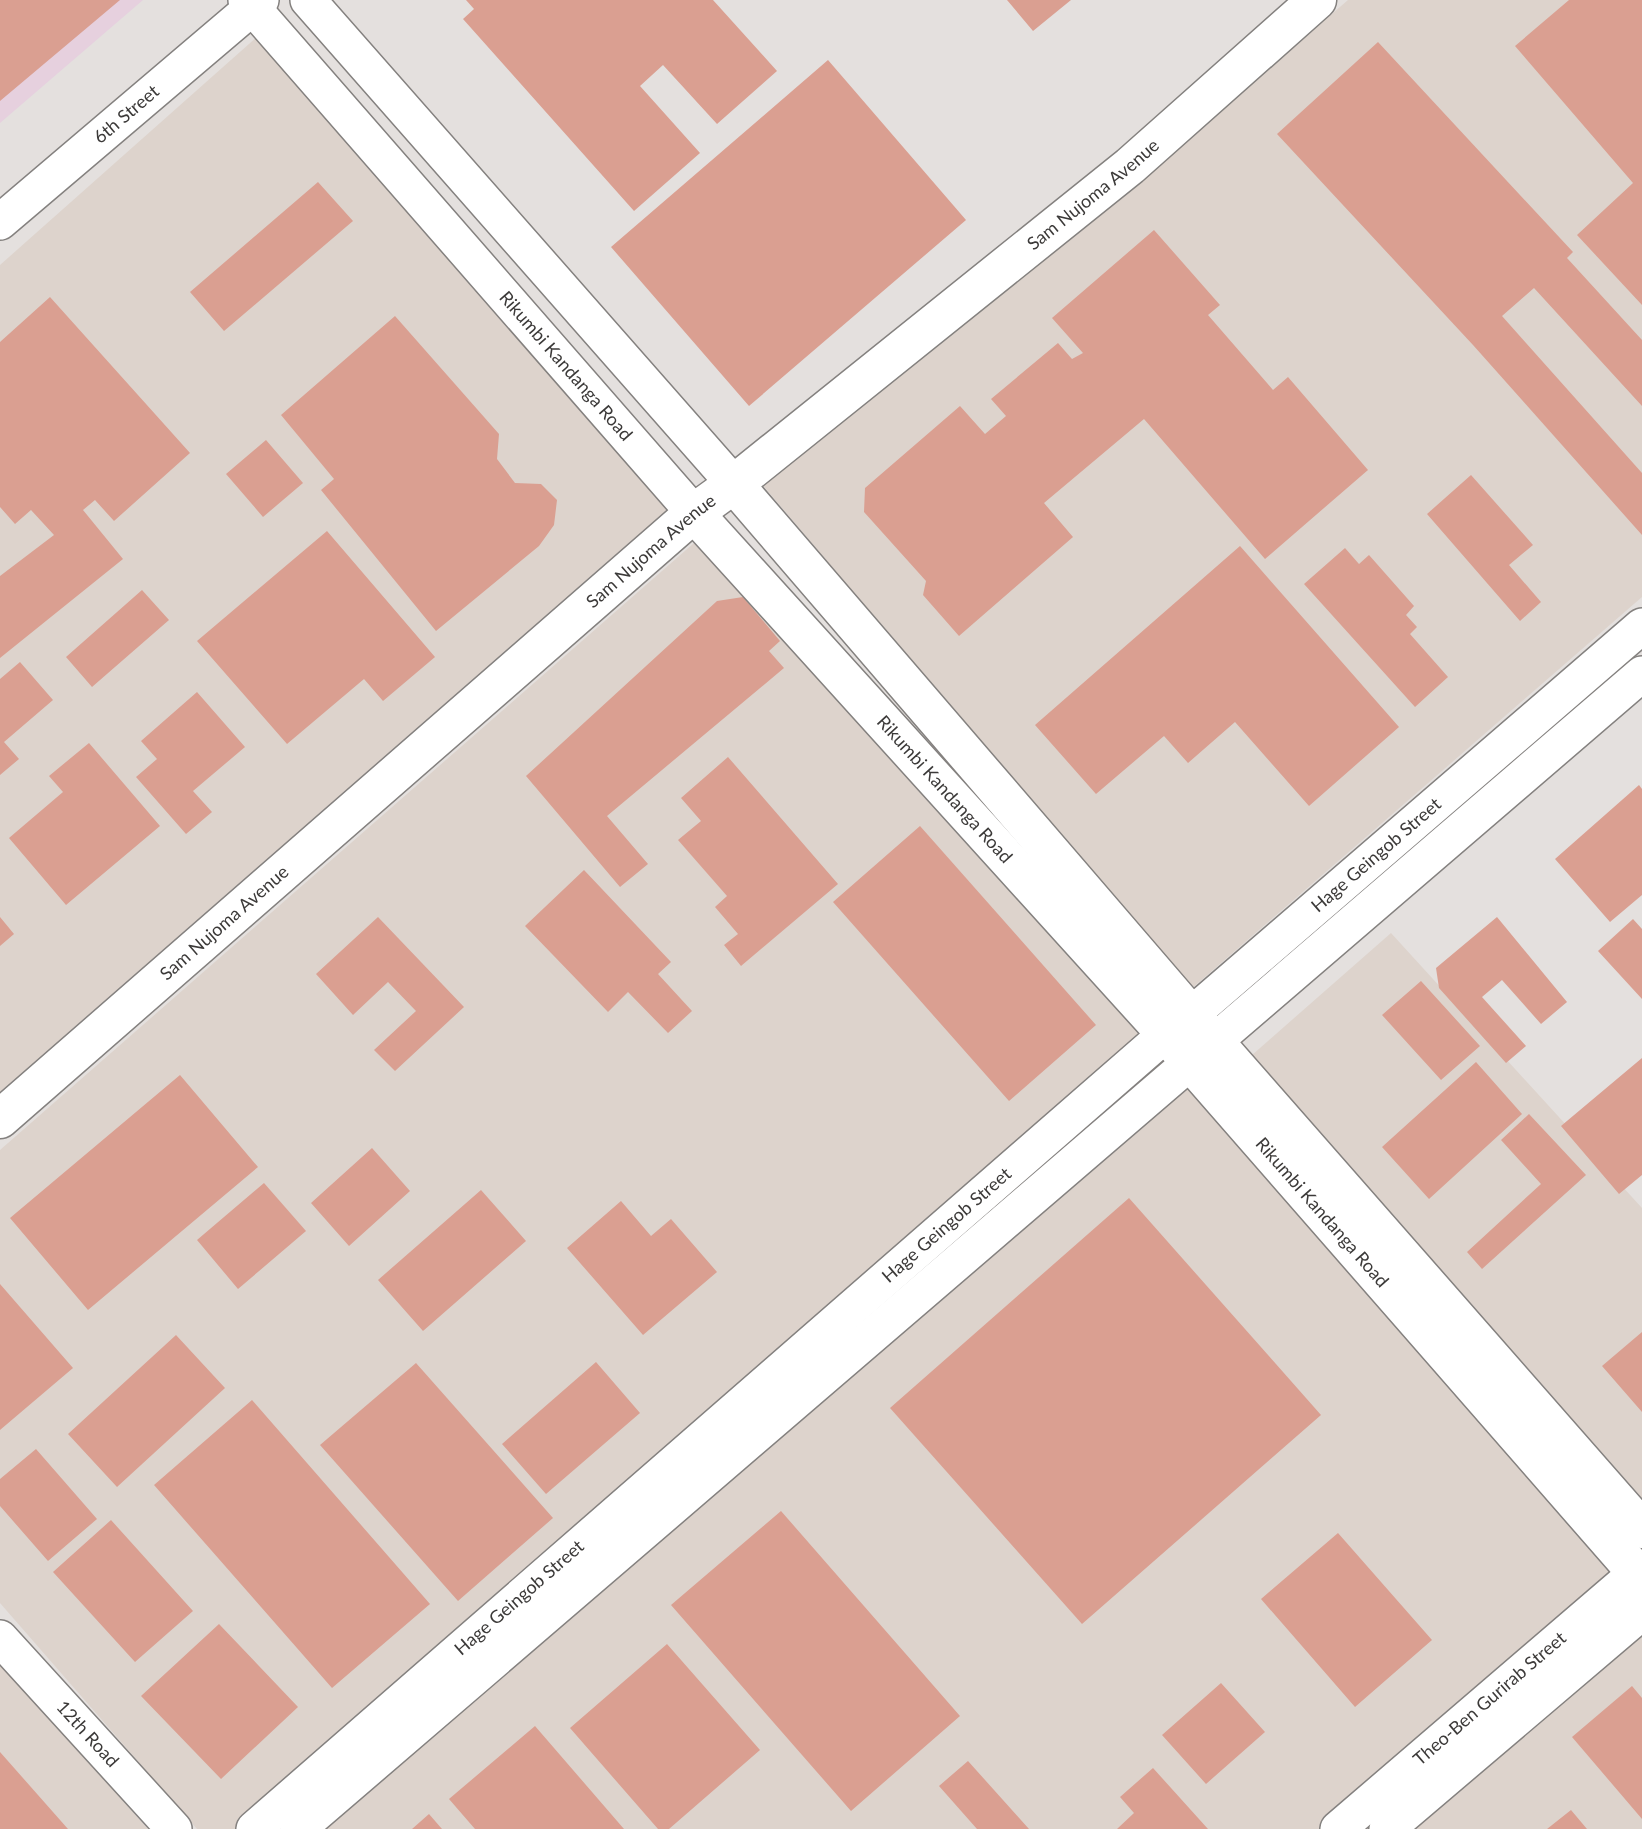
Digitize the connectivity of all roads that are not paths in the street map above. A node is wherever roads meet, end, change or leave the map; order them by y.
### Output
1 (308, 0) edge
2 (1317, 0) edge
3 (253, 3) edge
4 (0, 222) edge
5 (734, 484) junction
6 (694, 513) junction
7 (1642, 626) edge
8 (1642, 674) edge
9 (1190, 1038) junction
10 (0, 1119) edge
11 (1642, 1529) edge
12 (1640, 1573) edge
13 (1642, 1612) edge
14 (0, 1638) edge
15 (174, 1829) edge
16 (254, 1829) edge
17 (298, 1829) edge
18 (1338, 1829) edge
19 (1387, 1829) edge

1 - 5 street, Rikumbi Kandanga Road
2 - 5 main road, Sam Nujoma Avenue
3 - 4 street, 6th Street
3 - 6 street, Rikumbi Kandanga Road
5 - 6 main road, Sam Nujoma Avenue
5 - 9 main road, Rikumbi Kandanga Road
6 - 9 main road, Rikumbi Kandanga Road
6 - 10 main road, Sam Nujoma Avenue
7 - 9 street, Hage Geingob Street
8 - 9 street, Hage Geingob Street
9 - 11 main road, Rikumbi Kandanga Road
9 - 12 main road, Rikumbi Kandanga Road
9 - 16 street, Hage Geingob Street
9 - 17 street, Hage Geingob Street
12 - 18 street, Theo-Ben Gurirab Street
13 - 19 street, Theo-Ben Gurirab Street
14 - 15 street, 12th Road

